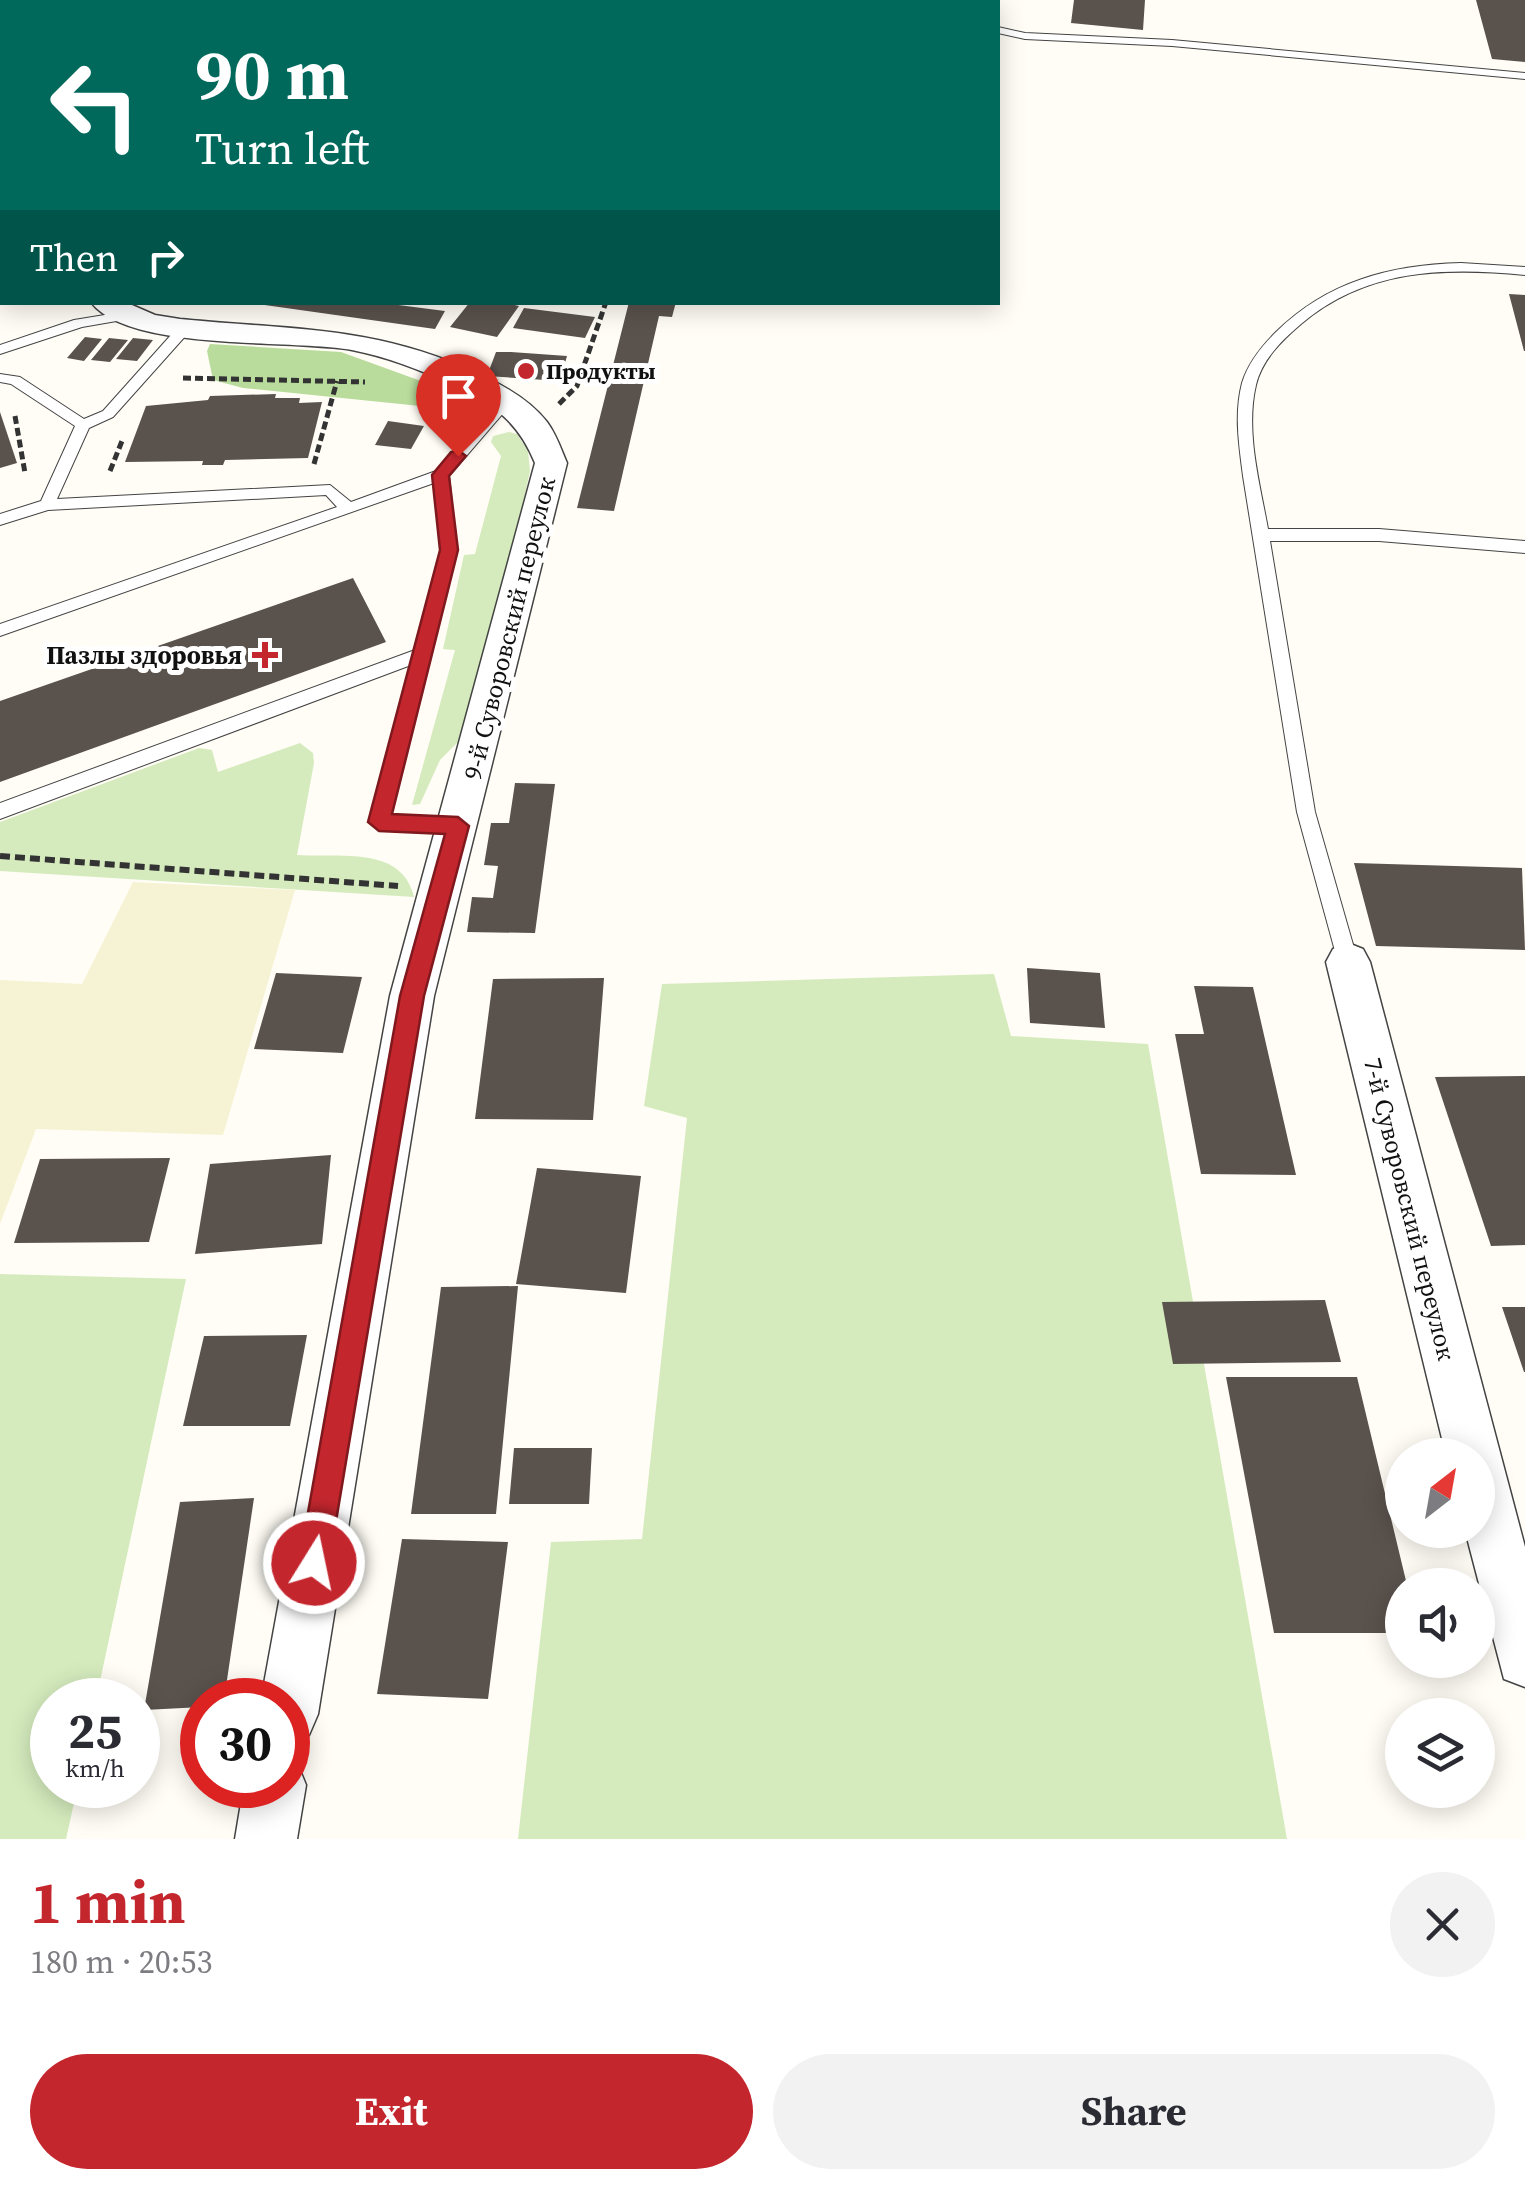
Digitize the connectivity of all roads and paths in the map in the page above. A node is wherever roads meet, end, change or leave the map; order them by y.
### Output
1 (1000, 30) edge
2 (1525, 76) edge
3 (1525, 271) edge
4 (605, 305) edge
5 (114, 309) edge
6 (184, 329) junction
7 (0, 350) edge
8 (167, 378) dead end
9 (8, 379) edge
10 (337, 381) junction
11 (375, 383) dead end
12 (520, 416) junction
13 (83, 425) junction
14 (122, 440) dead end
15 (302, 468) dead end
16 (127, 473) dead end
17 (440, 475) junction
18 (26, 481) dead end
19 (48, 506) junction
20 (348, 509) junction
21 (0, 520) edge
22 (1260, 535) junction
23 (1525, 547) edge
24 (0, 630) edge
25 (422, 654) junction
26 (0, 811) edge
27 (458, 826) junction
28 (1348, 962) joint
29 (1469, 1438) edge
30 (1495, 1540) edge
31 (1525, 1658) edge
32 (294, 1678) edge
33 (271, 1808) edge
34 (266, 1839) edge

1 - 2 lane
3 - 22 lane
4 - 12 path
5 - 6 street
5 - 7 lane
6 - 12 street
6 - 13 lane
8 - 10 path
9 - 13 lane
9 - 18 path
10 - 11 path
10 - 15 path
12 - 17 lane
12 - 27 street, 9-й Суворовский переулок
13 - 19 lane
14 - 16 path
17 - 20 lane
17 - 25 lane
19 - 20 lane
19 - 21 lane
20 - 24 lane
22 - 23 lane
22 - 28 lane
25 - 26 lane
25 - 27 lane
27 - 32 street, 9-й Суворовский переулок
28 - 29 street, 7-й Суворовский переулок
30 - 31 street
33 - 34 street

